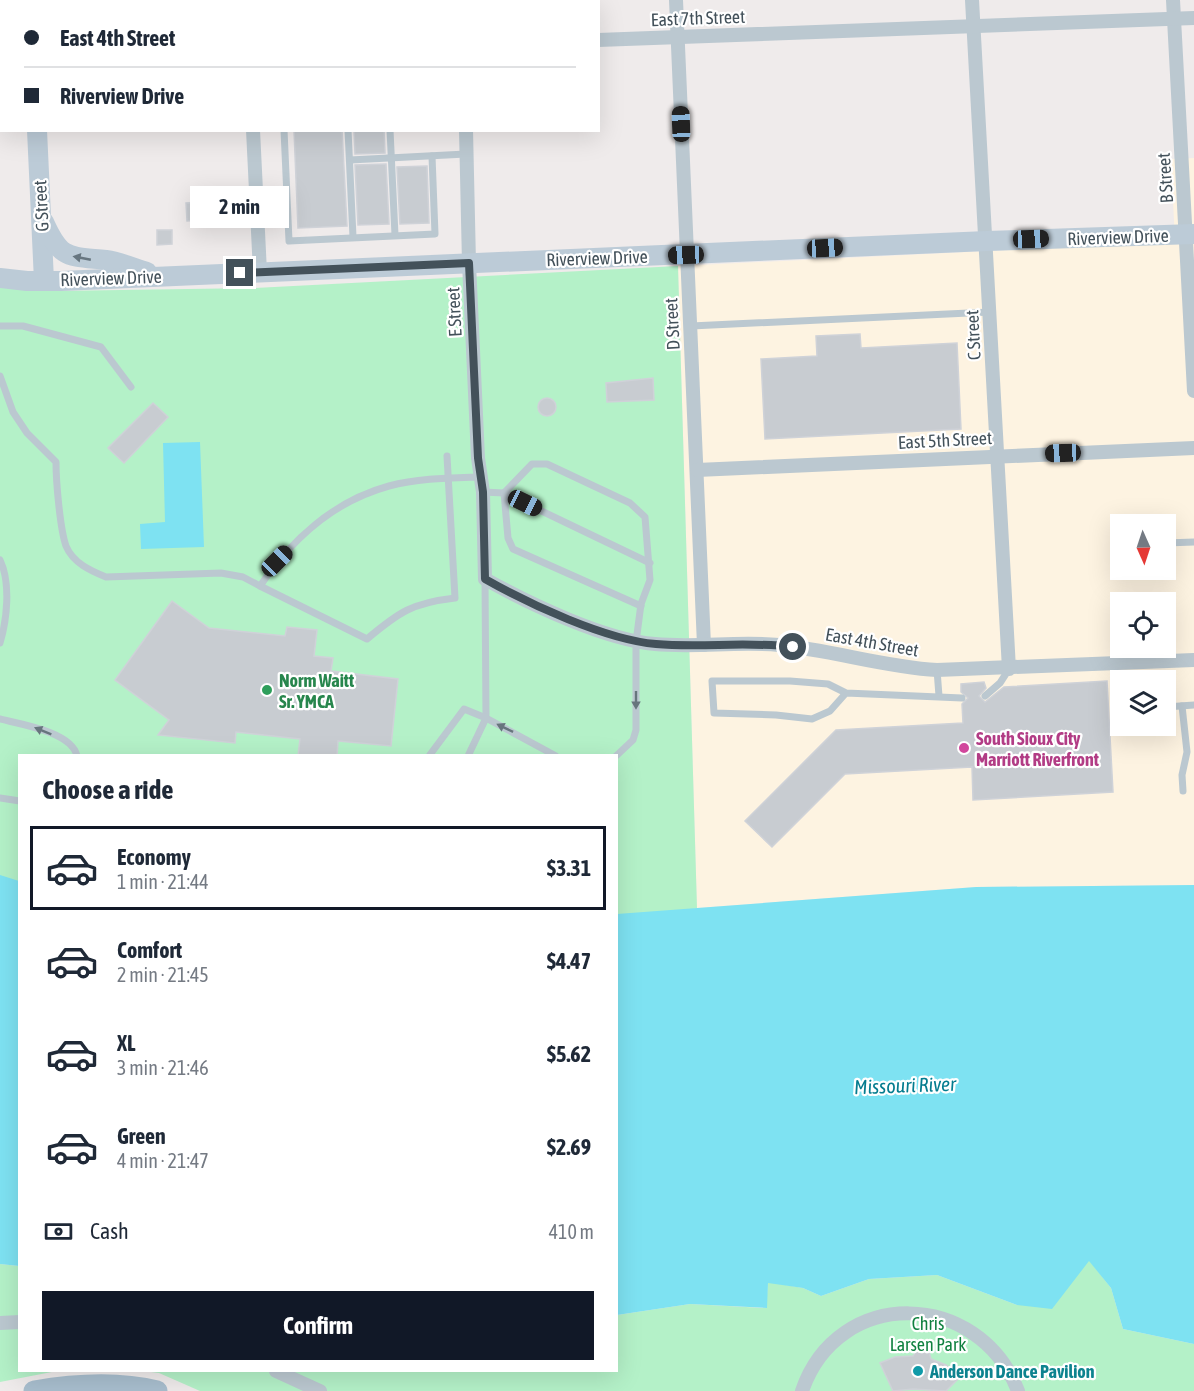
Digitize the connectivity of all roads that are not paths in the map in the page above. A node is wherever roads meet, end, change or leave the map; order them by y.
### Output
1 (675, 0) edge
2 (972, 0) edge
3 (1173, 0) edge
4 (1194, 18) edge
5 (1174, 19) junction
6 (973, 26) junction
7 (677, 37) junction
8 (600, 40) edge
9 (37, 132) edge
10 (253, 132) edge
11 (284, 132) edge
12 (348, 132) edge
13 (390, 132) edge
14 (466, 132) edge
15 (466, 154) junction
16 (432, 156) junction
17 (391, 158) junction
18 (350, 160) junction
19 (41, 217) junction
20 (1191, 234) edge
21 (395, 236) junction
22 (353, 237) junction
23 (987, 241) junction
24 (686, 255) junction
25 (469, 263) junction
26 (260, 272) junction
27 (158, 276) junction
28 (0, 278) edge
29 (44, 281) junction
30 (990, 312) junction
31 (0, 326) edge
32 (691, 326) junction
33 (0, 376) edge
34 (131, 387) dead end
35 (1194, 391) edge
36 (1194, 448) edge
37 (998, 455) junction
38 (447, 456) dead end
39 (697, 470) junction
40 (481, 477) junction
41 (449, 479) junction
42 (483, 492) junction
43 (504, 493) junction
44 (1194, 542) edge
45 (1176, 543) edge
46 (0, 560) edge
47 (650, 563) junction
48 (485, 579) junction
49 (260, 586) junction
50 (641, 606) junction
51 (2, 630) edge
52 (636, 642) junction
53 (0, 644) edge
54 (704, 645) junction
55 (1194, 660) edge
56 (1010, 669) junction
57 (937, 670) junction
58 (846, 693) junction
59 (939, 696) junction
60 (985, 696) dead end
61 (962, 698) dead end
62 (1194, 705) edge
63 (1176, 706) edge
64 (1182, 706) junction
65 (0, 718) edge
66 (486, 718) junction
67 (77, 754) edge
68 (430, 754) edge
69 (469, 754) edge
70 (552, 754) edge
71 (618, 754) edge
72 (1183, 791) dead end
73 (0, 798) edge
74 (18, 801) edge
75 (18, 1322) edge
76 (0, 1323) edge
77 (278, 1372) edge
78 (34, 1391) edge
79 (157, 1391) edge
80 (320, 1391) edge
81 (802, 1391) edge
82 (1018, 1391) edge

1 - 7 street, D Street
2 - 6 street, C Street
3 - 5 street, B Street
4 - 5 street, East 7th Street
5 - 6 street, East 7th Street
5 - 20 street, B Street
6 - 7 street, East 7th Street
6 - 23 street, C Street
7 - 8 street, East 7th Street
7 - 24 street, D Street
9 - 19 main road, G Street
10 - 26 street
11 - 22 lane
12 - 18 lane
13 - 17 lane
14 - 15 street, E Street
15 - 16 lane
15 - 25 street, E Street
16 - 17 lane
16 - 21 lane
17 - 18 lane
17 - 21 lane
18 - 22 lane
27 -> 19 main road
19 - 29 main road, G Street
20 - 23 main road, Riverview Drive
20 - 35 street, B Street
21 - 22 lane
23 - 24 main road, Riverview Drive
23 - 30 street, C Street
24 - 25 main road, Riverview Drive
24 - 32 street, D Street
25 - 26 main road, Riverview Drive
25 - 40 street, E Street
26 - 27 main road, Riverview Drive
27 - 29 main road, Riverview Drive
28 - 29 main road, Riverview Drive
30 - 32 lane
30 - 37 street, C Street
31 - 34 lane
32 - 39 street, D Street
33 - 49 lane
36 - 37 street, East 5th Street
37 - 39 street, East 5th Street
37 - 56 street, C Street
38 - 41 lane
39 - 54 street, D Street
40 - 41 lane
40 - 42 street, E Street
41 - 49 lane
41 - 49 lane
42 - 43 lane
42 - 48 street, E Street
43 - 47 lane
43 - 47 lane
43 - 50 lane
44 - 45 lane
46 - 51 lane
47 - 50 lane
48 - 52 street, East 4th Street
48 - 66 lane
50 - 52 lane
51 - 53 lane
52 - 54 street, East 4th Street
52 -> 71 lane
54 - 57 street, East 4th Street
55 - 56 street, East 4th Street
56 - 57 street, East 4th Street
56 - 60 lane
57 - 59 lane
58 - 58 lane
58 - 59 lane
59 - 61 lane
62 - 64 lane
63 - 64 lane
64 - 72 lane
67 -> 65 lane
66 - 68 lane
66 - 69 lane
70 -> 66 lane
73 - 74 lane
75 - 76 street
77 - 80 street
78 - 79 main road
81 - 82 street

